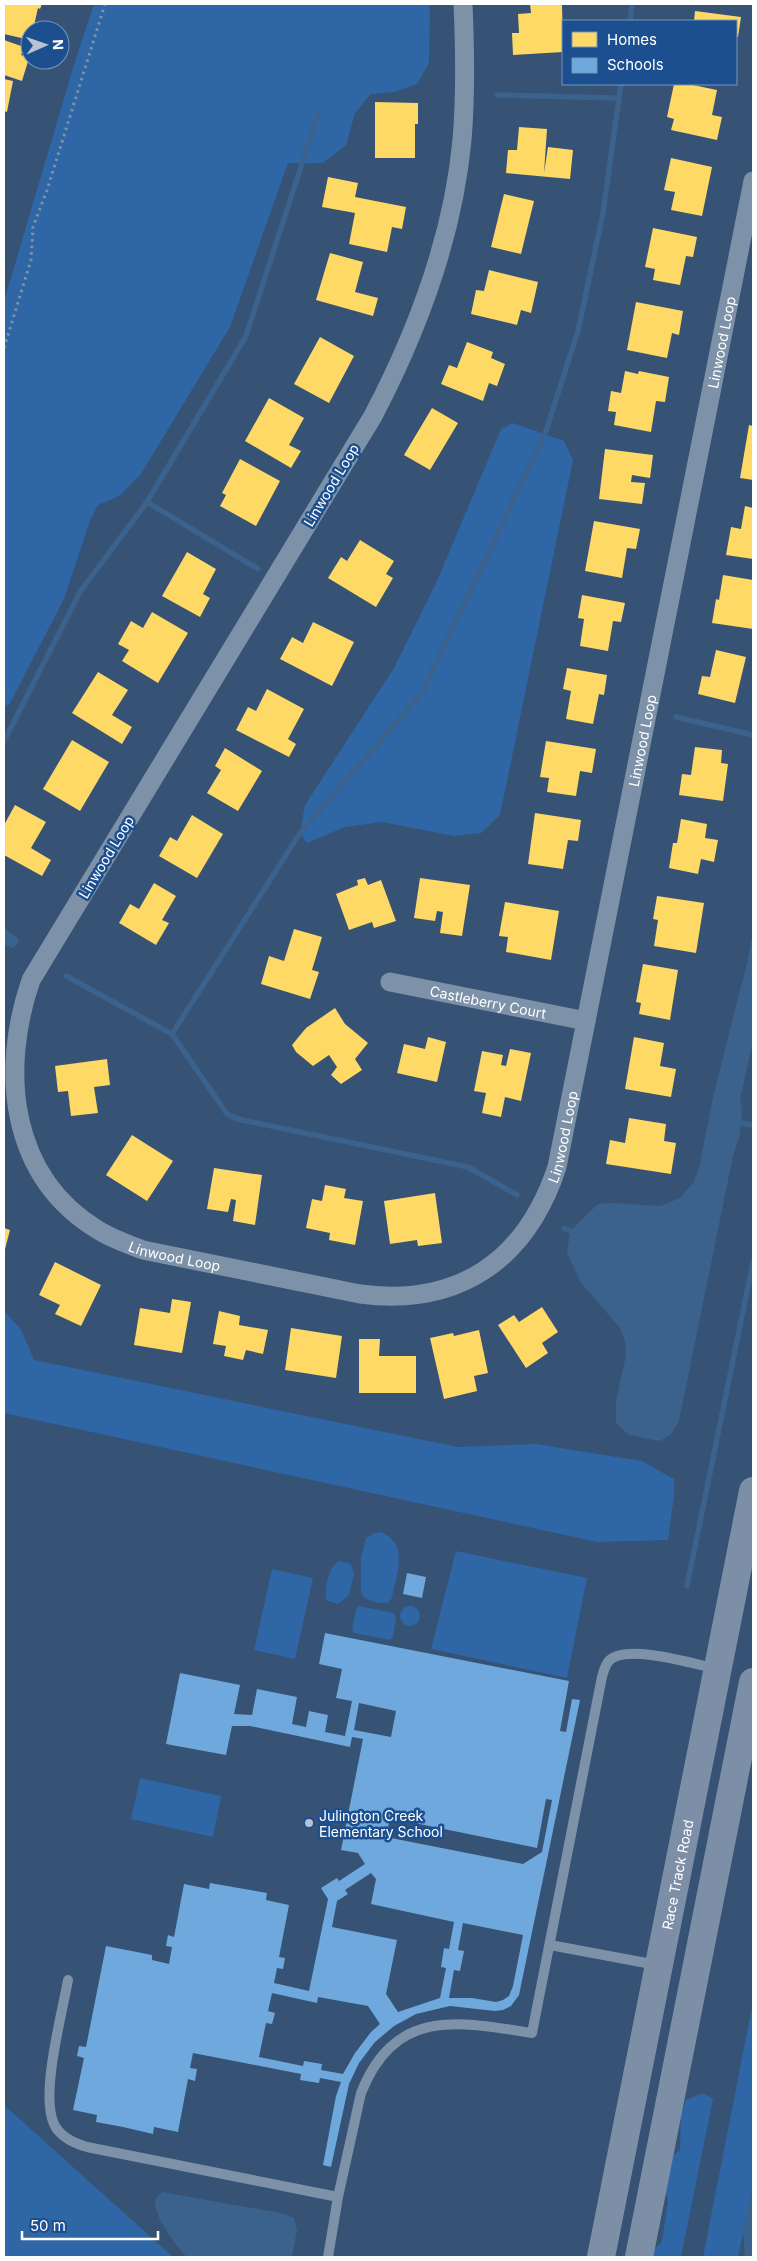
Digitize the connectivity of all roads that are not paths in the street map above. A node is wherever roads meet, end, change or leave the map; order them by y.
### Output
1 (463, 4) edge
2 (753, 181) edge
3 (390, 982) dead end
4 (586, 1021) junction
5 (11, 1135) edge
6 (753, 1491) edge
7 (718, 1669) junction
8 (753, 1682) edge
9 (746, 1716) junction
10 (550, 1945) junction
11 (659, 1966) junction
12 (695, 1973) junction
13 (68, 1980) dead end
14 (635, 2083) junction
15 (672, 2092) junction
16 (338, 2197) junction
17 (328, 2257) edge
18 (600, 2257) edge
19 (639, 2257) edge

1 - 5 street, Linwood Loop
2 - 4 street, Linwood Loop
3 - 4 street, Castleberry Court
4 - 5 street, Linwood Loop
6 - 7 main road, Race Track Road
7 - 9 main road
7 - 10 lane
7 - 11 main road, Race Track Road
8 - 9 main road
9 - 12 main road
10 - 11 lane
10 - 16 lane
11 - 12 main road
11 - 14 main road, Race Track Road
12 - 15 main road
13 - 16 lane
14 - 15 main road
14 - 18 main road, Race Track Road
15 - 19 main road
16 - 17 lane

